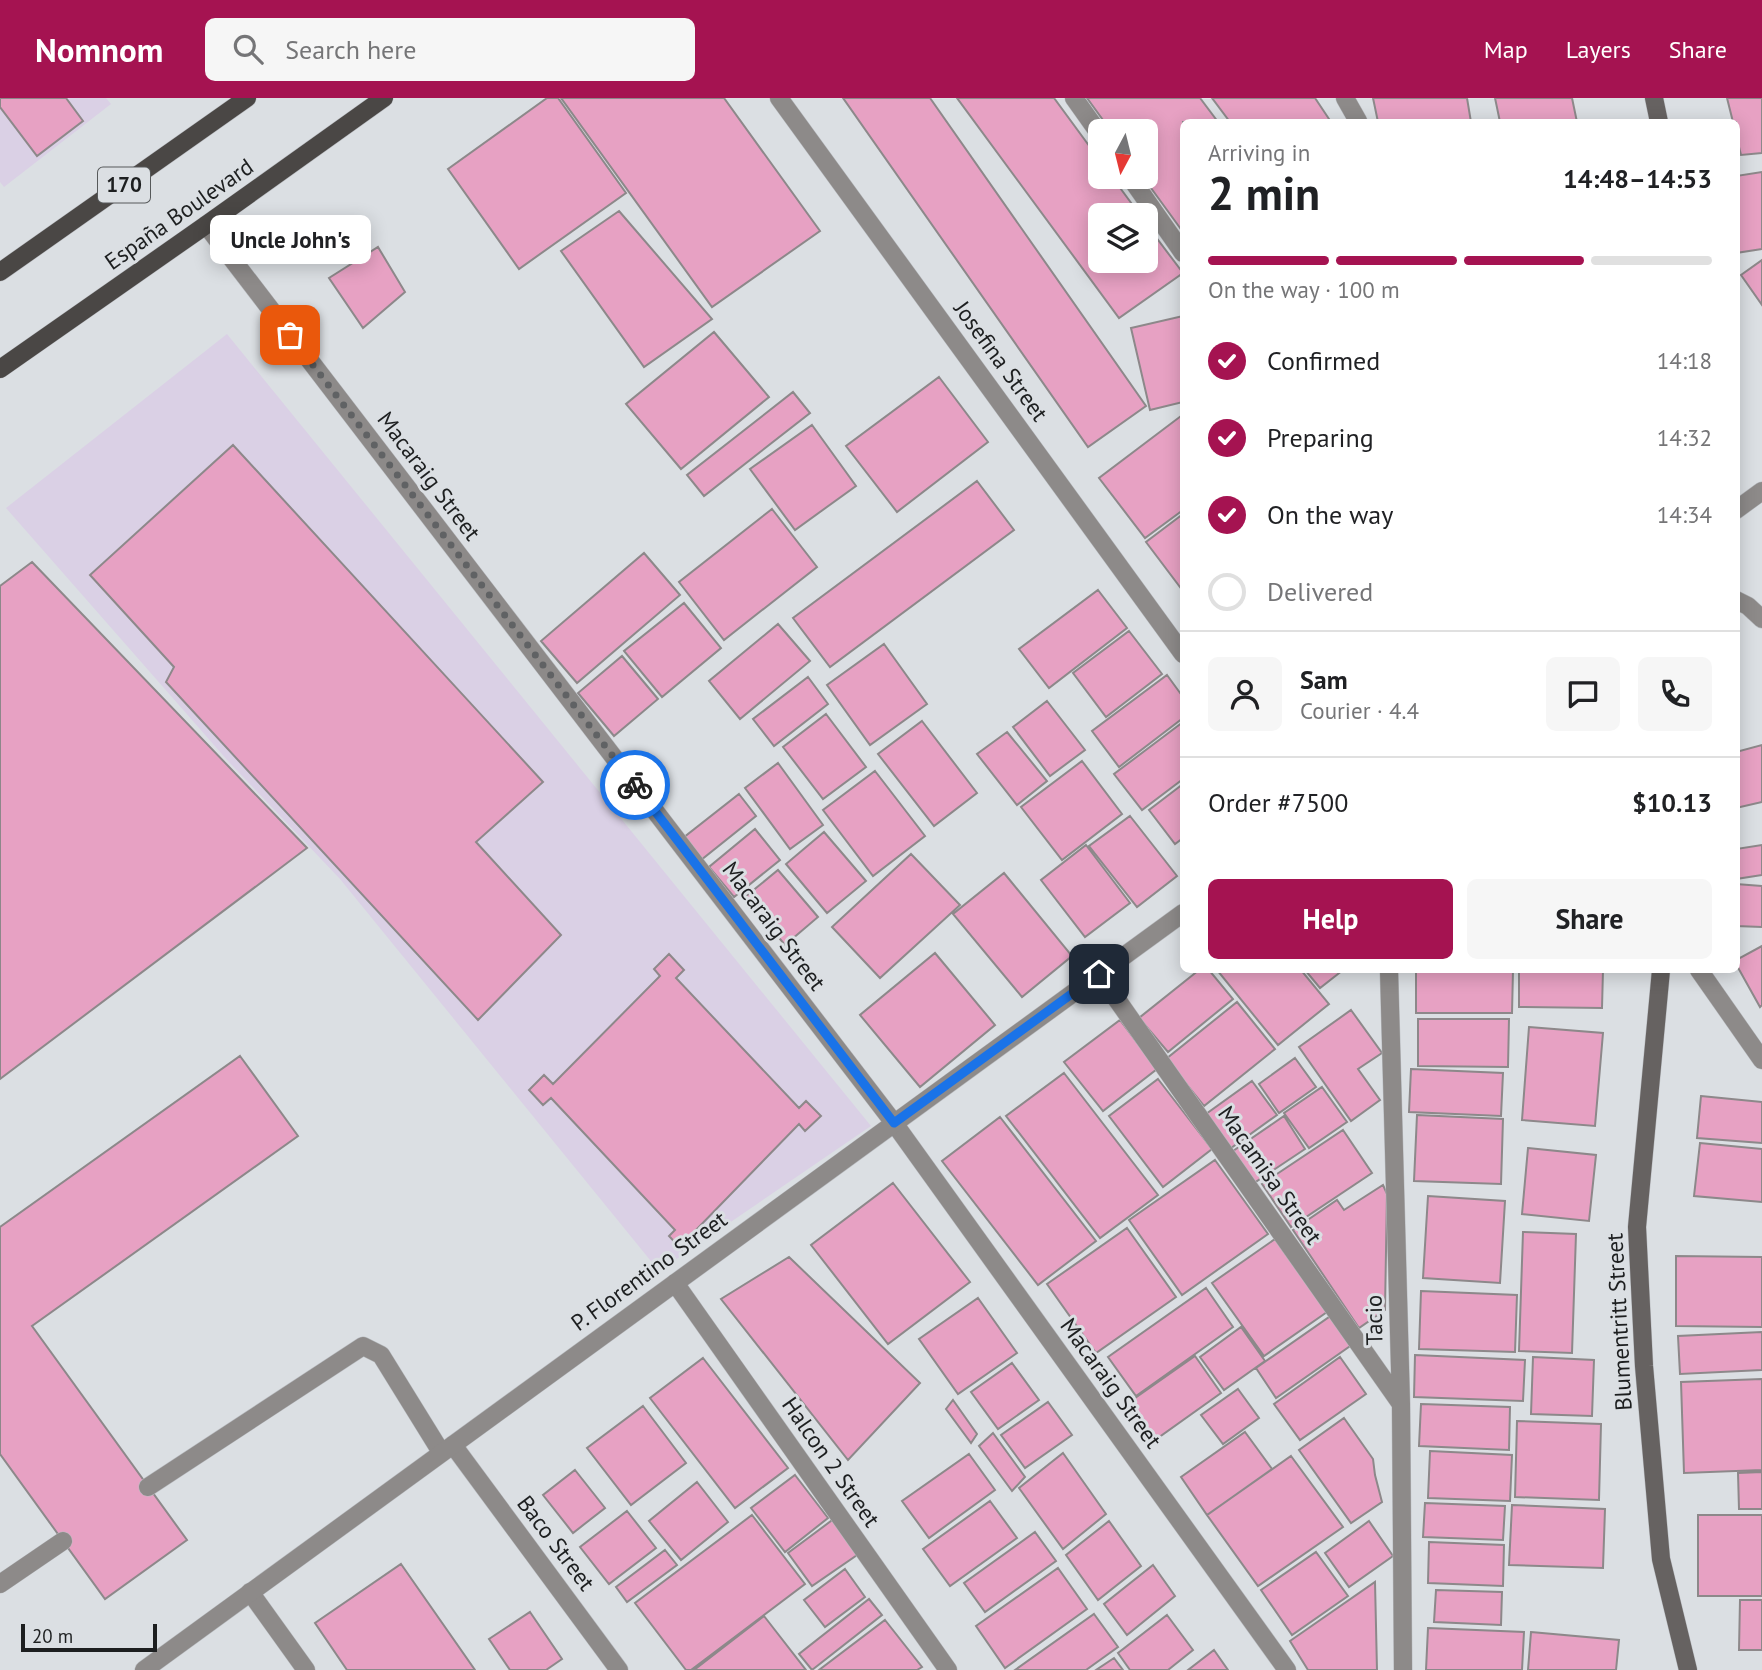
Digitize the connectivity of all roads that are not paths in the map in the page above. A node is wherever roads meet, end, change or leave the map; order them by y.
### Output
1 (247, 98) edge
2 (384, 98) edge
3 (779, 98) edge
4 (1074, 98) edge
5 (1345, 98) edge
6 (1654, 98) edge
7 (1089, 119) edge
8 (1356, 119) edge
9 (1658, 119) edge
10 (1138, 189) edge
11 (206, 225) junction
12 (1180, 249) edge
13 (0, 272) edge
14 (0, 369) edge
15 (1762, 491) edge
16 (1740, 507) edge
17 (1740, 602) edge
18 (1762, 619) edge
19 (1180, 650) edge
20 (1180, 915) edge
21 (1390, 973) edge
22 (1661, 973) edge
23 (1701, 973) edge
24 (1099, 974) junction
25 (1762, 1060) edge
26 (894, 1123) junction
27 (675, 1283) junction
28 (1401, 1404) junction
29 (447, 1449) junction
30 (148, 1487) dead end
31 (63, 1541) dead end
32 (0, 1584) edge
33 (250, 1592) junction
34 (144, 1670) edge
35 (306, 1670) edge
36 (620, 1670) edge
37 (948, 1670) edge
38 (1287, 1670) edge
39 (1402, 1670) edge
40 (1688, 1670) edge

1 - 13 main road, 170
2 - 11 main road, España Boulevard
3 - 19 street, Josefina Street
4 - 7 street
5 - 8 street
6 - 9 main road
10 - 12 street
11 - 14 main road, España Boulevard
11 - 26 street, Macaraig Street
15 - 16 street
17 - 18 street
20 - 24 street, P. Florentino Street
21 - 28 street, Tacio
22 - 40 main road, Blumentritt Street
23 - 25 street
24 - 26 street, P. Florentino Street
24 - 28 street, Macamisa Street
26 - 27 street, P. Florentino Street
26 - 38 street, Macaraig Street
27 - 29 street, P. Florentino Street
27 - 37 street, Halcon 2 Street
28 - 39 street, Tacio
29 - 30 street, Baco Street
29 - 33 street, P. Florentino Street
29 - 36 street, Baco Street
31 - 32 street
33 - 34 street, P. Florentino Street
33 - 35 street

